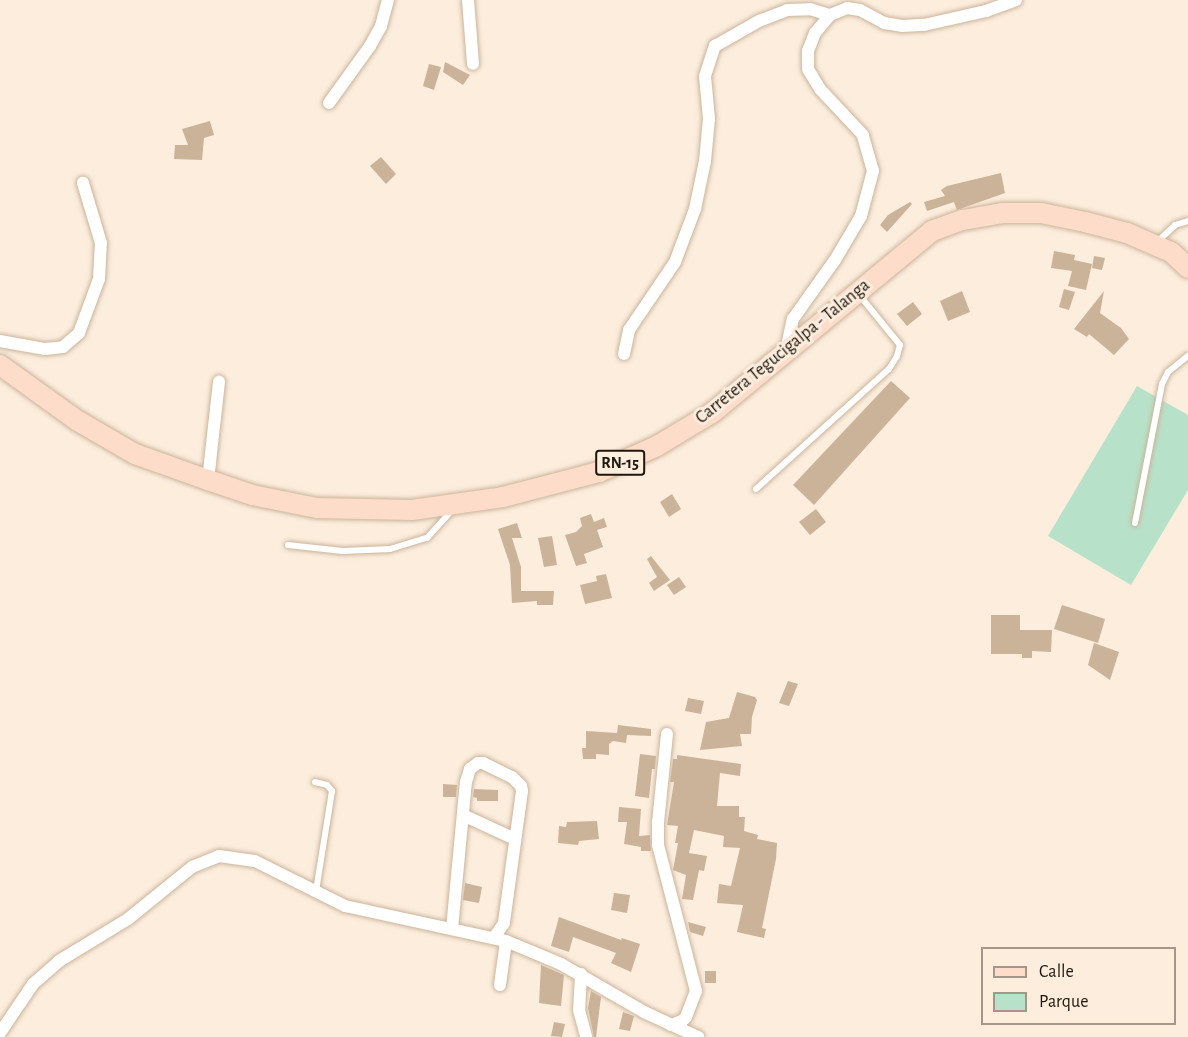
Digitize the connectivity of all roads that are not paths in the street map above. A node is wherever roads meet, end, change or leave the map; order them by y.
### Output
1 (388, 0) edge
2 (468, 0) edge
3 (1017, 0) edge
4 (830, 15) junction
5 (473, 64) dead end
6 (329, 103) dead end
7 (83, 183) dead end
8 (1188, 220) edge
9 (1154, 245) junction
10 (1188, 268) edge
11 (858, 293) junction
12 (0, 341) edge
13 (624, 354) dead end
14 (785, 354) junction
15 (1188, 356) edge
16 (0, 365) edge
17 (219, 382) dead end
18 (208, 480) junction
19 (756, 489) dead end
20 (458, 503) junction
21 (1135, 523) dead end
22 (288, 545) dead end
23 (667, 734) dead end
24 (315, 783) dead end
25 (465, 816) junction
26 (515, 838) junction
27 (316, 892) junction
28 (452, 929) junction
29 (500, 939) junction
30 (581, 974) junction
31 (500, 985) dead end
32 (671, 1025) junction
33 (0, 1033) edge
34 (586, 1037) edge
35 (699, 1037) edge

1 - 6 street
2 - 5 street
3 - 4 street
4 - 13 street
4 - 14 street
7 - 12 street
8 - 9 lane
9 - 10 main road, Carretera Tegucigalpa - Talanga / RN-15
9 - 11 main road, Carretera Tegucigalpa - Talanga / RN-15
11 - 14 main road, Carretera Tegucigalpa - Talanga / RN-15
11 - 19 lane
14 - 20 main road, Carretera Tegucigalpa - Talanga / RN-15
15 - 21 lane
16 - 18 main road, Carretera Tegucigalpa - Talanga / RN-15
17 - 18 street
18 - 20 main road, Carretera Tegucigalpa - Talanga / RN-15
20 - 22 lane
23 - 32 street
24 - 27 lane
25 - 26 street
25 - 26 street
25 - 28 street
26 - 29 street
27 - 28 street
27 - 33 street
28 - 29 street
29 - 30 street
29 - 31 street
30 - 32 street
30 - 34 street
32 - 35 street

